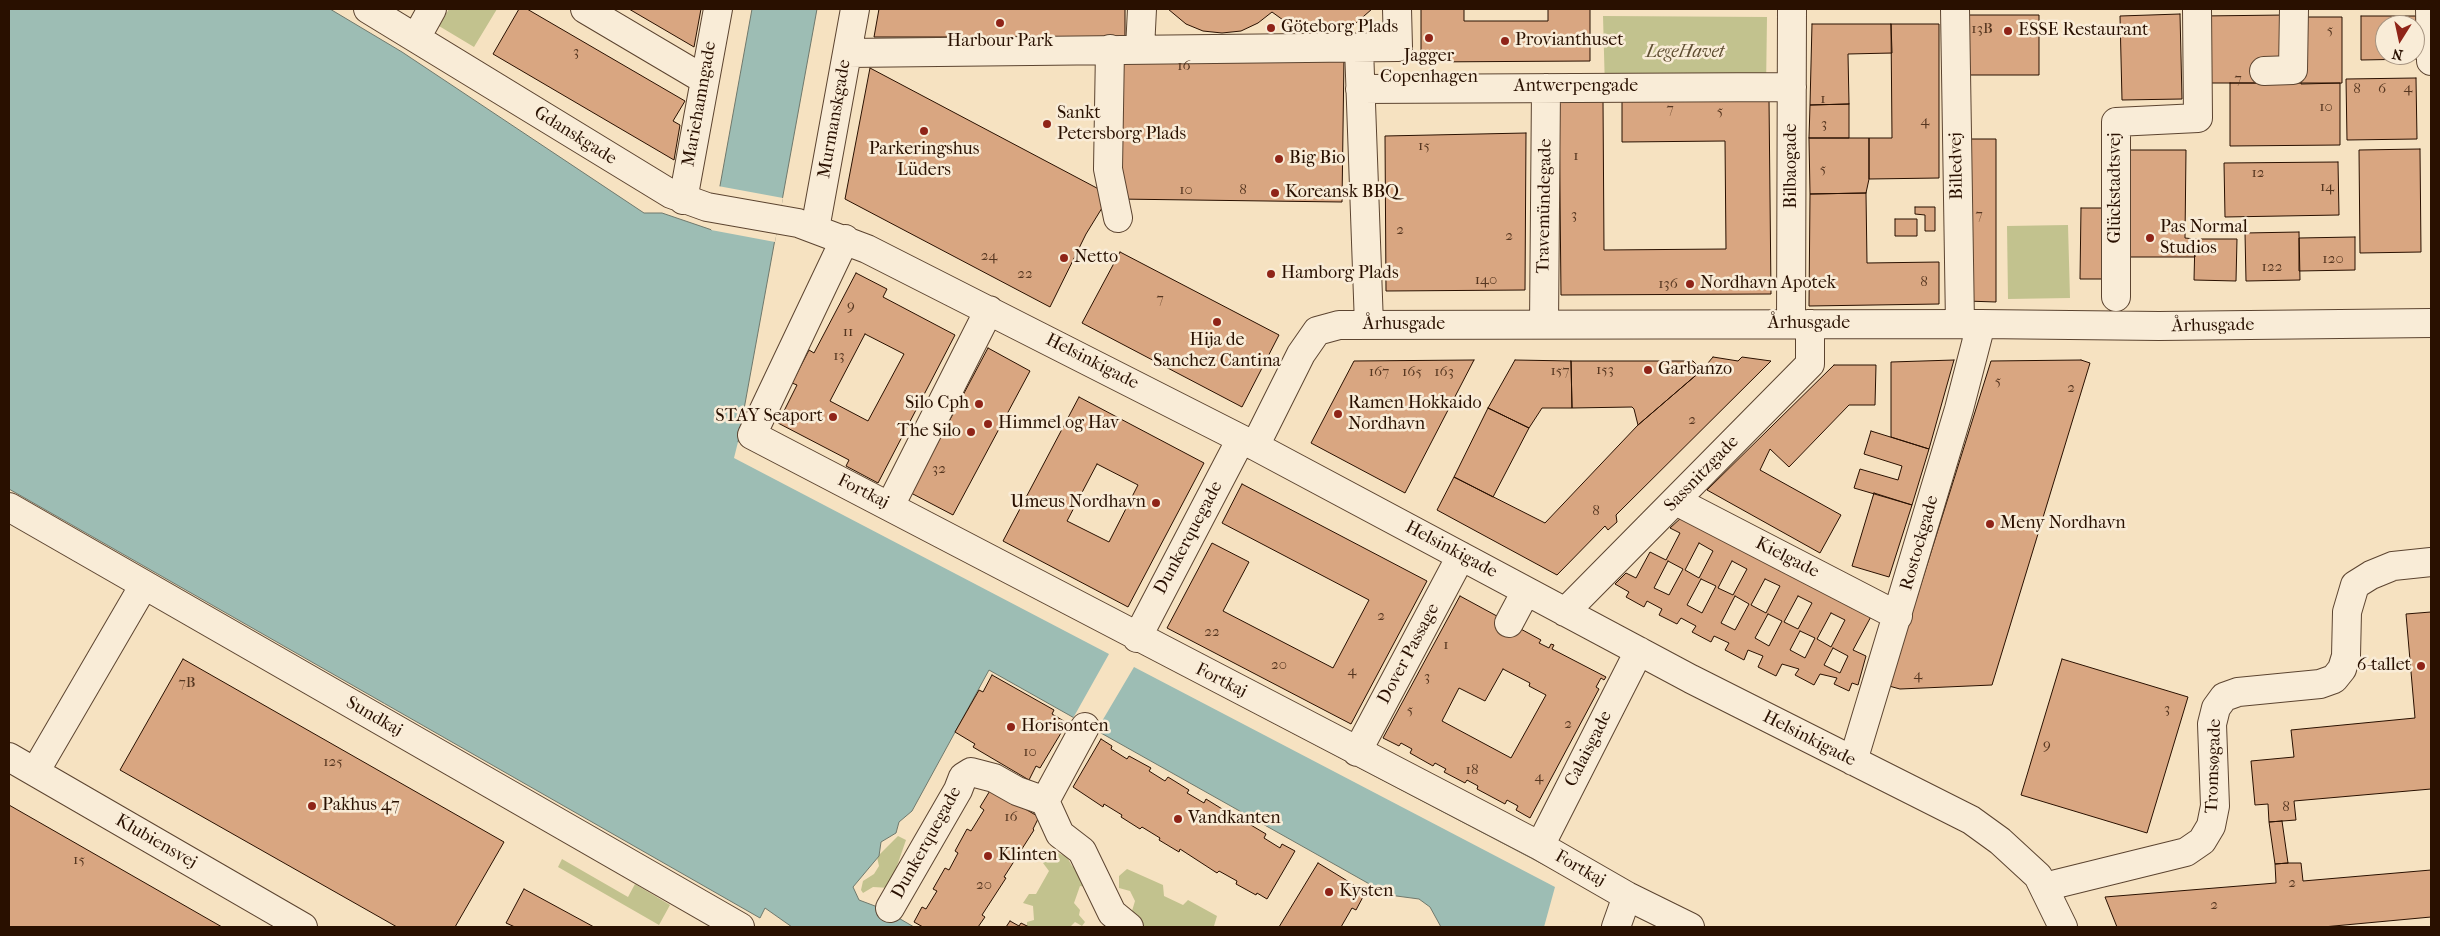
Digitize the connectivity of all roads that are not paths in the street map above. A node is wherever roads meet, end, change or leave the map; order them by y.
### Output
1 (368, 9) edge
2 (432, 9) edge
3 (585, 9) edge
4 (718, 9) edge
5 (855, 9) edge
6 (1142, 9) edge
7 (1397, 9) edge
8 (1792, 9) edge
9 (1955, 9) edge
10 (2197, 9) edge
11 (2294, 9) edge
12 (2430, 9) edge
13 (416, 38) junction
14 (1359, 48) junction
15 (1110, 49) junction
16 (1140, 49) junction
17 (847, 52) junction
18 (2431, 61) edge
19 (2264, 71) dead end
20 (705, 80) junction
21 (1792, 87) junction
22 (1546, 88) junction
23 (1360, 89) junction
24 (695, 203) junction
25 (1118, 218) dead end
26 (807, 226) junction
27 (844, 239) junction
28 (2116, 297) dead end
29 (989, 310) junction
30 (2431, 323) edge
31 (1544, 324) junction
32 (1801, 324) junction
33 (1970, 324) junction
34 (1369, 325) junction
35 (1248, 442) junction
36 (1676, 501) junction
37 (890, 506) junction
38 (9, 507) edge
39 (1461, 556) junction
40 (2431, 562) edge
41 (144, 585) junction
42 (1526, 591) junction
43 (1565, 612) junction
44 (1898, 616) junction
45 (1509, 623) dead end
46 (1137, 638) junction
47 (1639, 651) junction
48 (1085, 727) dead end
49 (1357, 752) junction
50 (9, 756) edge
51 (1854, 761) junction
52 (35, 772) junction
53 (1044, 801) junction
54 (1540, 846) junction
55 (2044, 887) junction
56 (1627, 896) junction
57 (890, 908) dead end
58 (303, 927) edge
59 (740, 927) edge
60 (1128, 927) edge
61 (1616, 927) edge
62 (1690, 927) edge
63 (2063, 927) edge

1 - 13 street, Gdanskgade
2 - 13 street
3 - 20 street
4 - 20 street, Mariehamngade
5 - 17 street, Murmanskgade
6 - 16 street
7 - 14 street
8 - 21 street, Bilbaogade
9 - 33 street, Billedvej
10 - 28 street, Glückstadtsvej
11 - 19 street
12 - 18 street
13 - 24 street, Gdanskgade
14 - 16 street
14 - 23 street
15 - 16 street
15 - 17 street
15 - 25 street
17 - 26 street, Murmanskgade
20 - 24 street, Mariehamngade
21 - 22 street, Antwerpengade
21 - 32 street, Bilbaogade
22 - 23 street, Antwerpengade
22 - 31 street, Travemündegade
23 - 34 street
24 - 26 street, Gdanskgade
26 - 27 street, Helsinkigade
27 - 29 street, Helsinkigade
27 - 37 street, Fortkaj
29 - 35 street, Helsinkigade
29 - 37 street
30 - 33 street, Århusgade
31 - 32 street, Århusgade
31 - 34 street, Århusgade
32 - 33 street, Århusgade
32 - 36 street, Sassnitzgade
33 - 44 street, Rostockgade
34 - 35 street, Århusgade
35 - 39 street, Helsinkigade
35 - 46 street, Dunkerquegade
36 - 43 street, Sassnitzgade
36 - 44 street, Kielgade
37 - 46 street, Fortkaj
38 - 41 street, Sundkaj
39 - 42 street, Helsinkigade
39 - 49 street, Dover Passage
40 - 55 street, Tromsøgade
41 - 52 street
41 - 59 street, Sundkaj
42 - 43 street, Helsinkigade
42 - 45 street
43 - 47 street, Helsinkigade
44 - 51 street, Rostockgade
46 - 49 street, Fortkaj
47 - 51 street, Helsinkigade
47 - 54 street, Calaisgade
48 - 53 street
49 - 54 street, Fortkaj
50 - 52 street, Klubiensvej
51 - 55 street, Helsinkigade
52 - 58 street, Klubiensvej
53 - 57 street, Dunkerquegade
53 - 60 street
54 - 56 street, Fortkaj
55 - 63 street, Helsinkigade
56 - 61 street
56 - 62 street, Fortkaj

